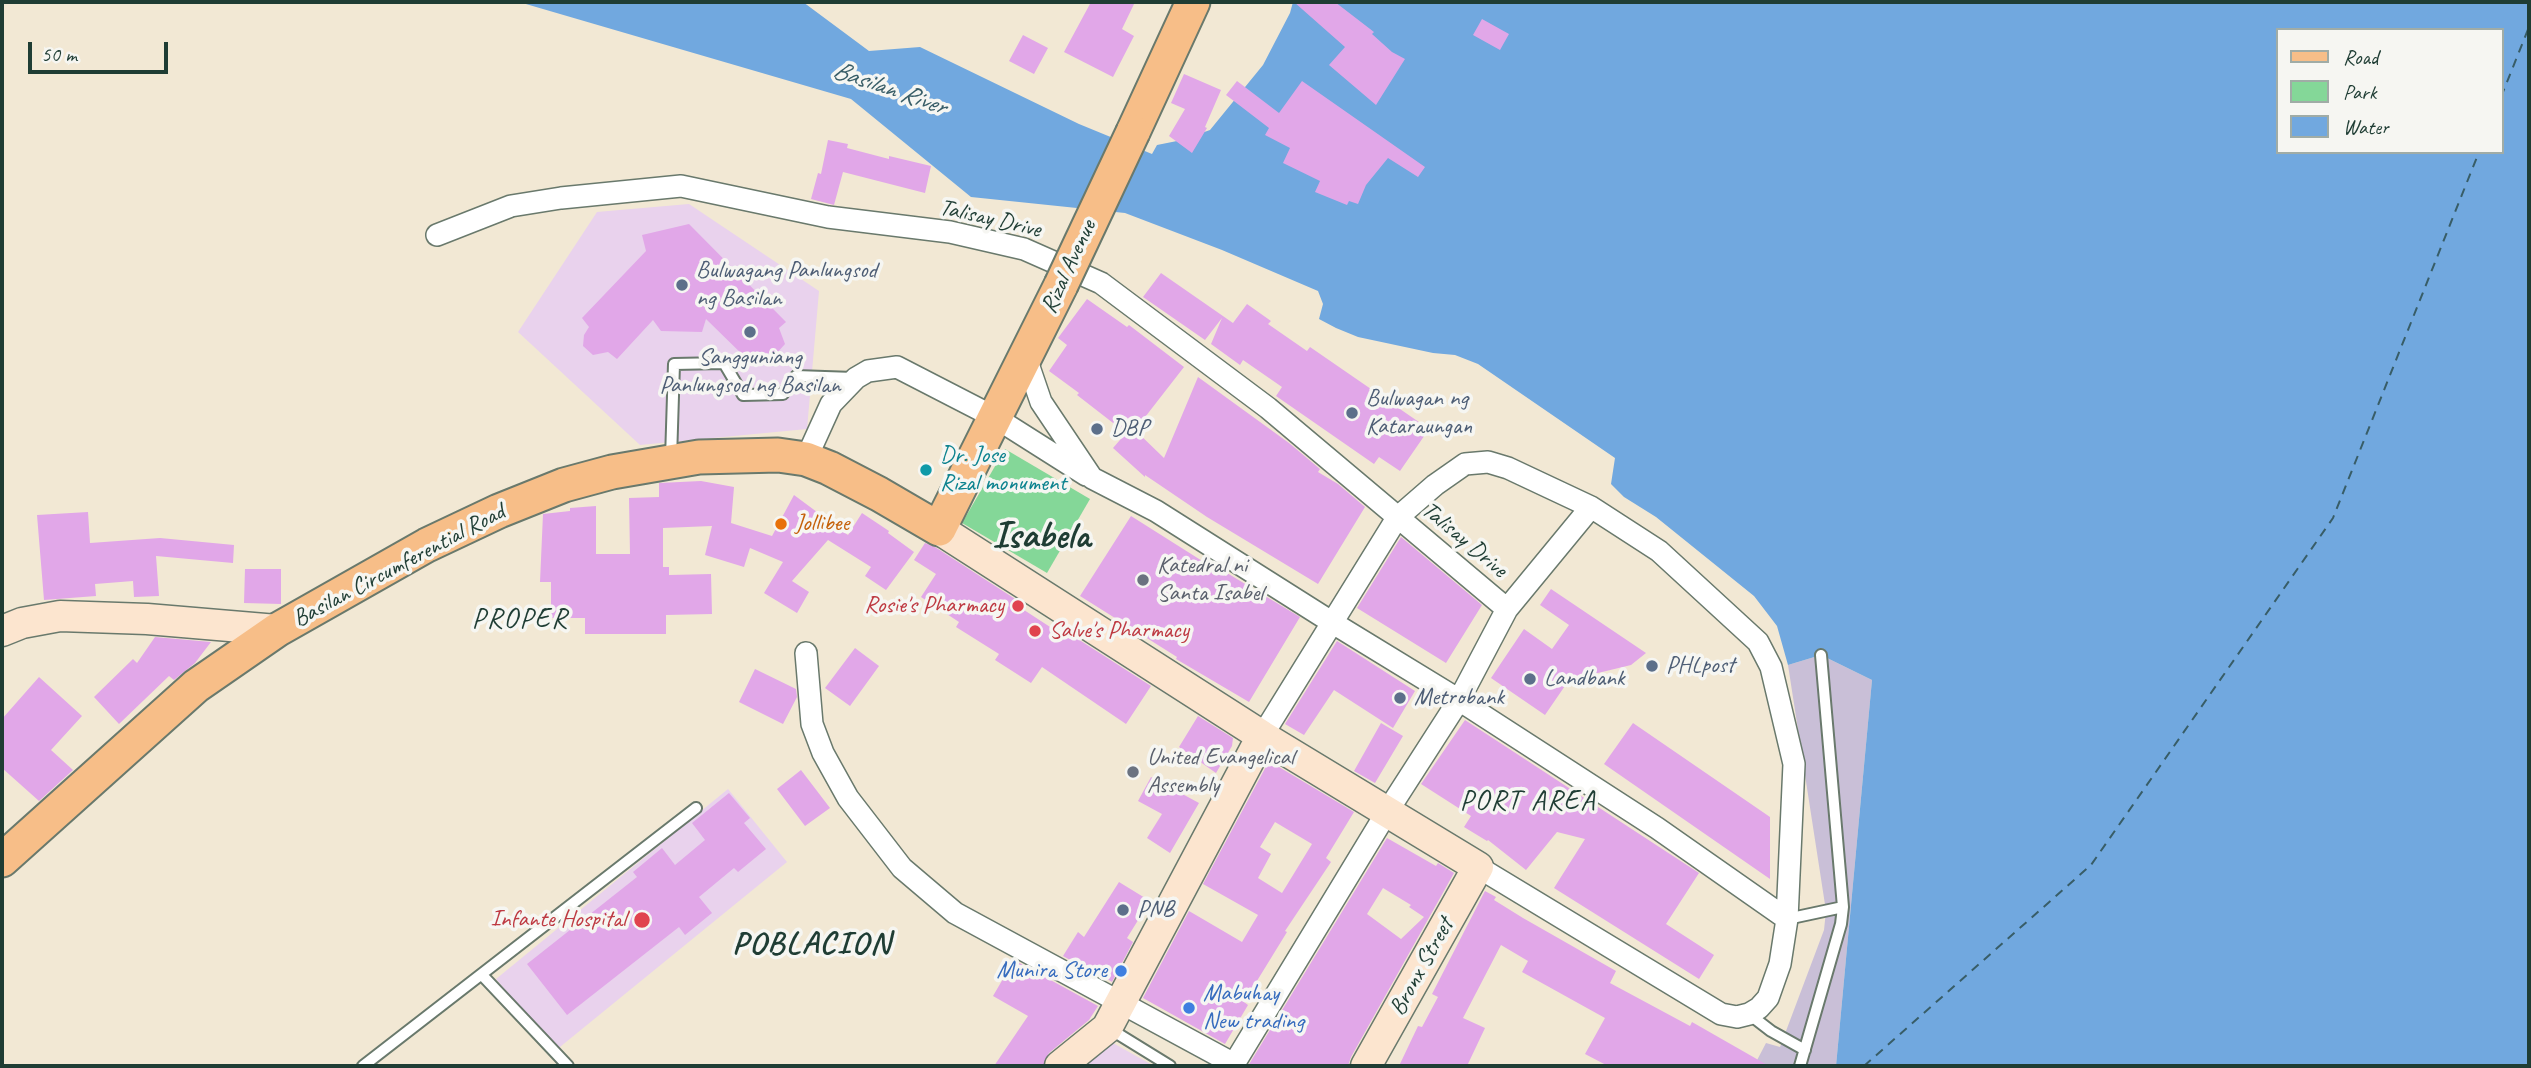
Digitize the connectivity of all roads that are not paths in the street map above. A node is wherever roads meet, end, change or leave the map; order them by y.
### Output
1 (1193, 2) edge
2 (437, 235) dead end
3 (1026, 358) junction
4 (856, 378) junction
5 (996, 418) junction
6 (806, 459) junction
7 (671, 462) junction
8 (1092, 478) junction
9 (1591, 507) junction
10 (1397, 518) junction
11 (939, 529) junction
12 (1507, 609) junction
13 (1333, 624) junction
14 (278, 630) junction
15 (2, 631) edge
16 (806, 653) dead end
17 (1821, 655) dead end
18 (1459, 700) junction
19 (1262, 736) junction
20 (696, 808) dead end
21 (1387, 812) junction
22 (2, 860) edge
23 (1478, 867) junction
24 (1843, 907) junction
25 (1787, 919) junction
26 (482, 975) junction
27 (1749, 1014) junction
28 (1113, 1015) junction
29 (1805, 1050) junction
30 (1233, 1065) edge
31 (363, 1066) edge
32 (568, 1066) edge
33 (1060, 1066) edge
34 (1170, 1066) edge
35 (1366, 1066) edge
36 (1800, 1066) edge

1 - 3 main road, Rizal Avenue, bridge
2 - 10 street, Talisay Drive
3 - 5 main road, Rizal Avenue
3 - 8 street
4 - 5 street
4 - 6 street
4 - 7 lane
5 - 8 street
5 - 11 main road, Rizal Avenue
6 - 7 main road, Basilan Circumferential Road
6 - 11 main road, Basilan Circumferential Road
7 - 14 main road, Basilan Circumferential Road
8 - 13 street
9 - 10 street
9 - 12 street
9 - 25 street
10 - 12 street, Talisay Drive
10 - 13 street
11 - 19 street
12 - 18 street
13 - 18 street
13 - 19 street
14 - 15 street
14 - 22 main road, Basilan Circumferential Road
16 - 28 street
17 - 24 lane
18 - 21 street
18 - 25 street
19 - 21 street
19 - 28 street
20 - 26 lane
21 - 23 street
21 - 30 street
23 - 27 street
23 - 35 street, Bronx Street
24 - 25 lane
24 - 29 lane
25 - 27 street
26 - 31 lane
26 - 32 lane
27 - 29 lane
28 - 30 street
28 - 33 street
28 - 34 lane
29 - 36 lane

